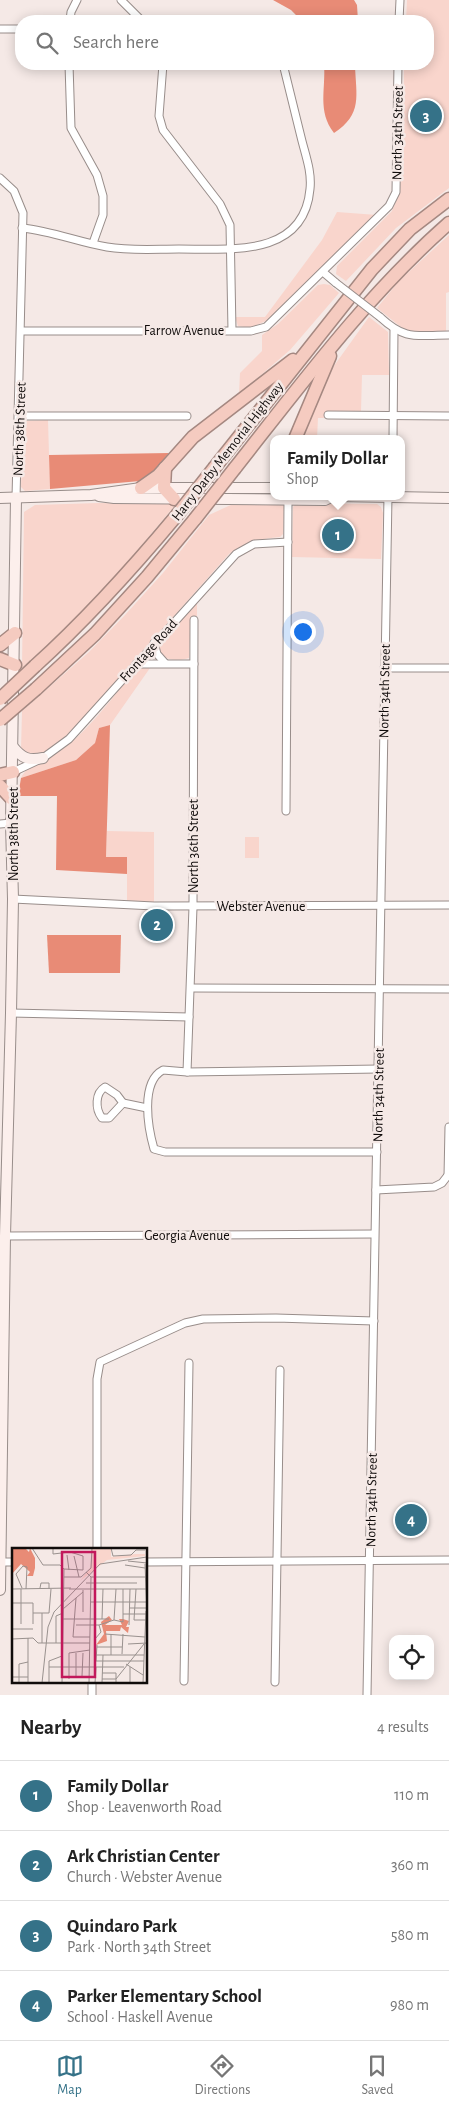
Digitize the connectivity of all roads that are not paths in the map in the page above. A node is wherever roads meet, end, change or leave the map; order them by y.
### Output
1 (78, 0) edge
2 (121, 0) edge
3 (400, 0) edge
4 (71, 15) edge
5 (136, 15) edge
6 (399, 15) edge
7 (0, 29) edge
8 (15, 29) edge
9 (69, 70) edge
10 (162, 70) edge
11 (284, 70) edge
12 (398, 70) edge
13 (0, 178) edge
14 (449, 199) edge
15 (449, 223) edge
16 (22, 228) junction
17 (93, 243) junction
18 (232, 249) junction
19 (323, 272) junction
20 (232, 330) junction
21 (394, 330) junction
22 (22, 331) junction
23 (449, 335) edge
24 (338, 340) junction
25 (309, 348) junction
26 (328, 415) dead end
27 (19, 416) junction
28 (187, 416) dead end
29 (393, 416) junction
30 (449, 416) edge
31 (297, 435) edge
32 (393, 435) edge
33 (165, 468) junction
34 (141, 488) junction
35 (164, 488) junction
36 (270, 488) edge
37 (91, 495) junction
38 (270, 497) edge
39 (405, 497) edge
40 (0, 498) edge
41 (16, 498) junction
42 (449, 498) edge
43 (174, 499) junction
44 (288, 500) edge
45 (387, 500) edge
46 (288, 542) junction
47 (194, 620) dead end
48 (15, 633) junction
49 (154, 643) junction
50 (0, 645) edge
51 (0, 659) edge
52 (15, 664) junction
53 (136, 664) junction
54 (165, 664) junction
55 (194, 664) junction
56 (384, 668) junction
57 (449, 668) edge
58 (0, 699) edge
59 (0, 720) edge
60 (13, 747) junction
61 (43, 758) junction
62 (6, 774) edge
63 (0, 786) edge
64 (12, 800) junction
65 (286, 811) dead end
66 (0, 824) edge
67 (11, 824) junction
68 (13, 899) junction
69 (449, 905) edge
70 (193, 906) junction
71 (380, 906) junction
72 (191, 988) junction
73 (379, 988) junction
74 (449, 989) edge
75 (12, 1013) junction
76 (189, 1017) junction
77 (378, 1069) junction
78 (187, 1072) junction
79 (123, 1103) junction
80 (147, 1108) junction
81 (449, 1127) edge
82 (449, 1133) edge
83 (377, 1152) junction
84 (448, 1175) edge
85 (376, 1190) junction
86 (374, 1234) junction
87 (3, 1236) edge
88 (374, 1321) junction
89 (2, 1340) edge
90 (188, 1363) dead end
91 (280, 1370) dead end
92 (2, 1406) edge
93 (97, 1548) edge
94 (449, 1560) edge
95 (370, 1561) junction
96 (1, 1562) edge
97 (148, 1562) edge
98 (186, 1562) junction
99 (276, 1562) junction
100 (0, 1590) edge
101 (184, 1681) dead end
102 (92, 1682) edge
103 (275, 1682) dead end
104 (92, 1695) edge
105 (367, 1695) edge

1 - 4 street
2 - 5 street
3 - 6 street
7 - 8 street
9 - 17 street
10 - 18 street
11 - 18 street
12 - 19 street, North 34th Street
13 - 16 street, North 38th Street
14 - 25 highway, Harry Darby Memorial Highway
15 - 24 highway, Harry Darby Memorial Highway
16 - 17 street
16 - 22 street, North 38th Street
17 - 18 street
18 - 20 street
19 - 20 street, Farrow Avenue
19 - 21 street, bridge
20 - 22 street, Farrow Avenue
21 - 23 street
21 - 29 street
22 - 27 street, North 38th Street
24 - 31 highway
24 - 59 highway, Harry Darby Memorial Highway, bridge
25 - 33 highway
25 - 58 highway, Harry Darby Memorial Highway, bridge
26 - 29 street
27 - 28 street
27 - 41 street, North 38th Street
29 - 30 street
29 - 32 street
33 - 34 highway
33 - 35 highway
34 - 35 street
34 - 37 street
35 - 36 street
35 - 43 highway
37 - 41 street
37 - 43 street
38 - 43 street
39 - 42 street
40 - 41 street
41 - 48 street, North 38th Street
44 - 46 street
45 - 56 street, North 34th Street
46 - 49 street, Frontage Road
46 - 65 street
47 - 55 street, North 36th Street
48 - 50 highway
48 - 52 street, North 38th Street
49 - 53 street, Frontage Road
49 - 54 street
51 - 52 highway
52 - 60 street, North 38th Street
53 - 54 street
53 - 61 street, Frontage Road
54 - 55 street
55 - 70 street, North 36th Street
56 - 57 street
56 - 71 street, North 34th Street
60 - 61 street
60 - 62 street, North 38th Street
61 - 62 street, Frontage Road
62 - 64 street, North 38th Street
63 - 64 highway
64 - 67 street, North 38th Street
66 - 67 street
67 - 68 street, North 38th Street
68 - 70 street, Webster Avenue
68 - 75 street, North 38th Street
69 - 71 street, Webster Avenue
70 - 71 street, Webster Avenue
70 - 72 street, North 36th Street
71 - 73 street, North 34th Street
72 - 73 street
72 - 76 street, North 36th Street
73 - 74 street
73 - 77 street, North 34th Street
75 - 76 street
75 - 87 street, North 38th Street
76 - 78 street, North 36th Street
77 - 78 street
77 - 83 street, North 34th Street
78 - 80 street
79 - 79 street
79 - 80 street
80 - 83 street
81 - 82 street
82 - 84 street
83 - 85 street, North 34th Street
84 - 85 street
85 - 86 street, North 34th Street
86 - 87 street, Georgia Avenue
86 - 88 street, North 34th Street
87 - 89 street, North 38th Street
88 - 93 street
88 - 95 street, North 34th Street
89 - 92 street, North 38th Street
90 - 98 street
91 - 99 street
92 - 96 street, North 38th Street
94 - 95 street
95 - 99 street
95 - 105 street, North 34th Street
96 - 100 street, North 38th Street
97 - 98 street
98 - 99 street
98 - 101 street
99 - 103 street
102 - 104 street

